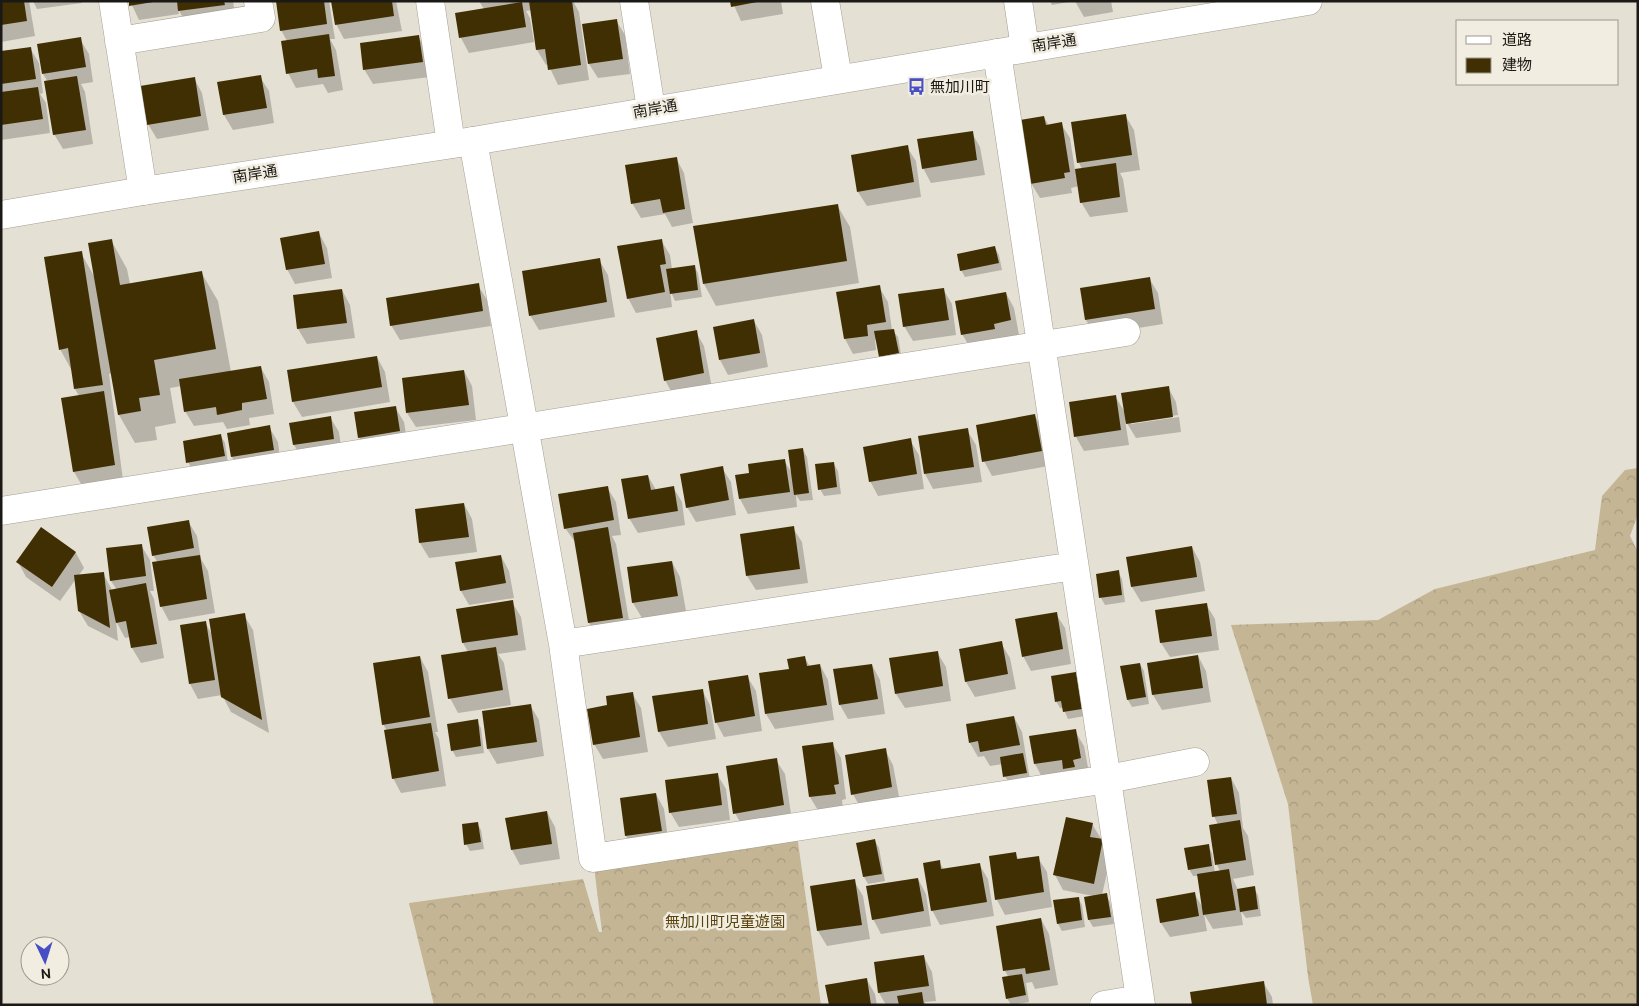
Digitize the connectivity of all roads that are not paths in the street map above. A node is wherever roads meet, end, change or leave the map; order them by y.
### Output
1 (113, 1) edge
2 (258, 1) edge
3 (430, 1) edge
4 (634, 1) edge
5 (825, 1) edge
6 (1018, 1) edge
7 (1308, 1) edge
8 (1213, 9) edge
9 (120, 41) junction
10 (1025, 48) junction
11 (998, 53) junction
12 (838, 78) junction
13 (651, 110) junction
14 (462, 142) junction
15 (143, 191) junction
16 (1, 215) edge
17 (1126, 332) dead end
18 (1042, 345) junction
19 (526, 426) junction
20 (1, 511) edge
21 (1074, 566) junction
22 (563, 644) junction
23 (1195, 762) dead end
24 (1108, 779) junction
25 (1141, 1002) edge
26 (1104, 1005) edge

1 - 9 street
2 - 9 street
3 - 14 street
4 - 13 street
5 - 12 street
6 - 10 street
7 - 8 street, 南岸通
8 - 10 street, 南岸通
9 - 15 street
10 - 11 street, 南岸通
11 - 12 street, 南岸通
11 - 18 street
12 - 13 street, 南岸通
13 - 14 street, 南岸通
14 - 15 street, 南岸通
14 - 19 street
15 - 16 street, 南岸通
17 - 18 street
18 - 19 street
18 - 21 street
19 - 20 street
19 - 22 street
21 - 22 street
21 - 24 street
22 - 24 street
23 - 24 street
24 - 25 street
25 - 26 street

